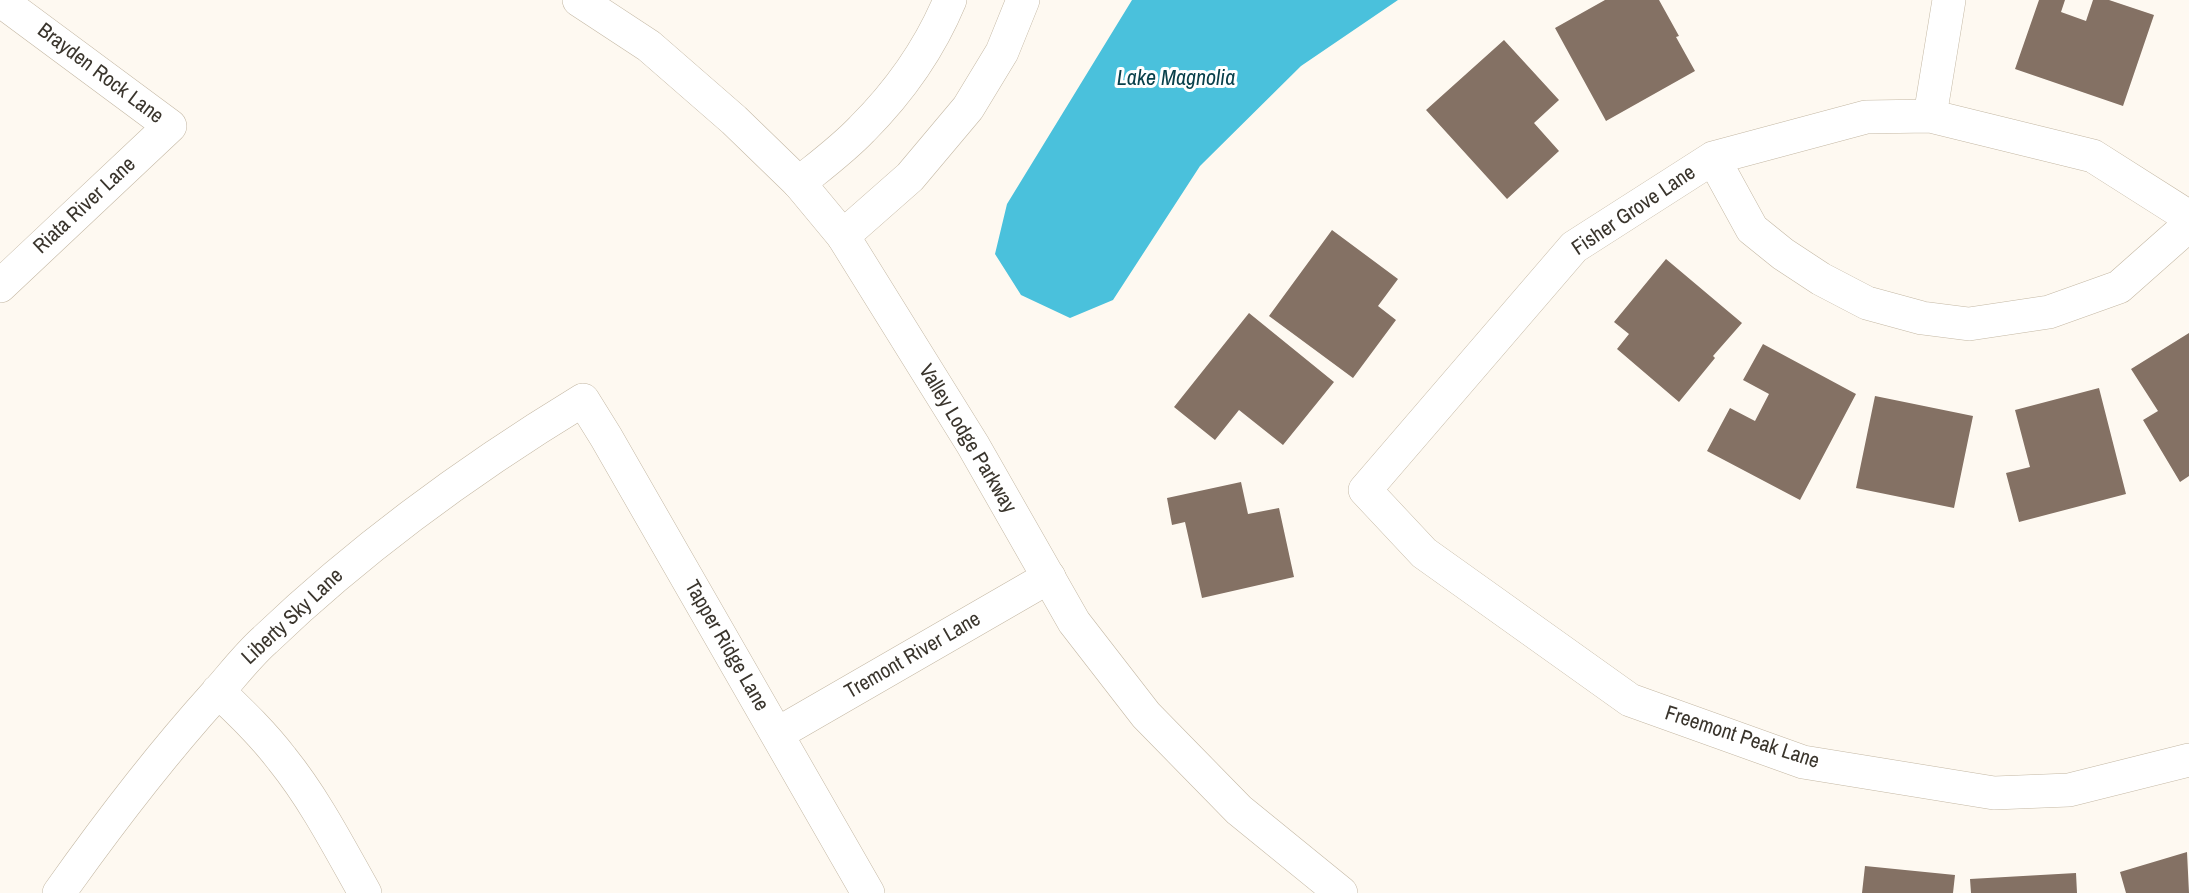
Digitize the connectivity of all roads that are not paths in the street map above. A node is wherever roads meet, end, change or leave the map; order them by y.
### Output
1 (0, 0) edge
2 (579, 0) edge
3 (950, 0) edge
4 (1023, 0) edge
5 (1949, 0) edge
6 (1930, 116) junction
7 (170, 126) joint
8 (1713, 158) junction
9 (799, 183) junction
10 (2189, 217) edge
11 (2189, 225) edge
12 (843, 236) junction
13 (0, 286) edge
14 (583, 400) joint
15 (1365, 490) joint
16 (1048, 577) junction
17 (218, 691) junction
18 (777, 734) junction
19 (2189, 760) edge
20 (59, 893) edge
21 (364, 893) edge
22 (868, 893) edge
23 (1341, 893) edge

1 - 7 street, Brayden Rock Lane
2 - 9 street, Valley Lodge Parkway
3 - 9 street
4 - 12 street
5 - 6 street
6 - 8 street, Fisher Grove Lane
6 - 10 street, Fisher Grove Lane
7 - 13 street, Riata River Lane
8 - 11 street
8 - 15 street, Fisher Grove Lane
9 - 12 street, Valley Lodge Parkway
12 - 16 street, Valley Lodge Parkway
14 - 17 street, Liberty Sky Lane
14 - 18 street, Tapper Ridge Lane
15 - 19 street, Freemont Peak Lane
16 - 18 street, Tremont River Lane
16 - 23 street, Valley Lodge Parkway
17 - 20 street, Liberty Sky Lane
17 - 21 street
18 - 22 street, Tapper Ridge Lane

